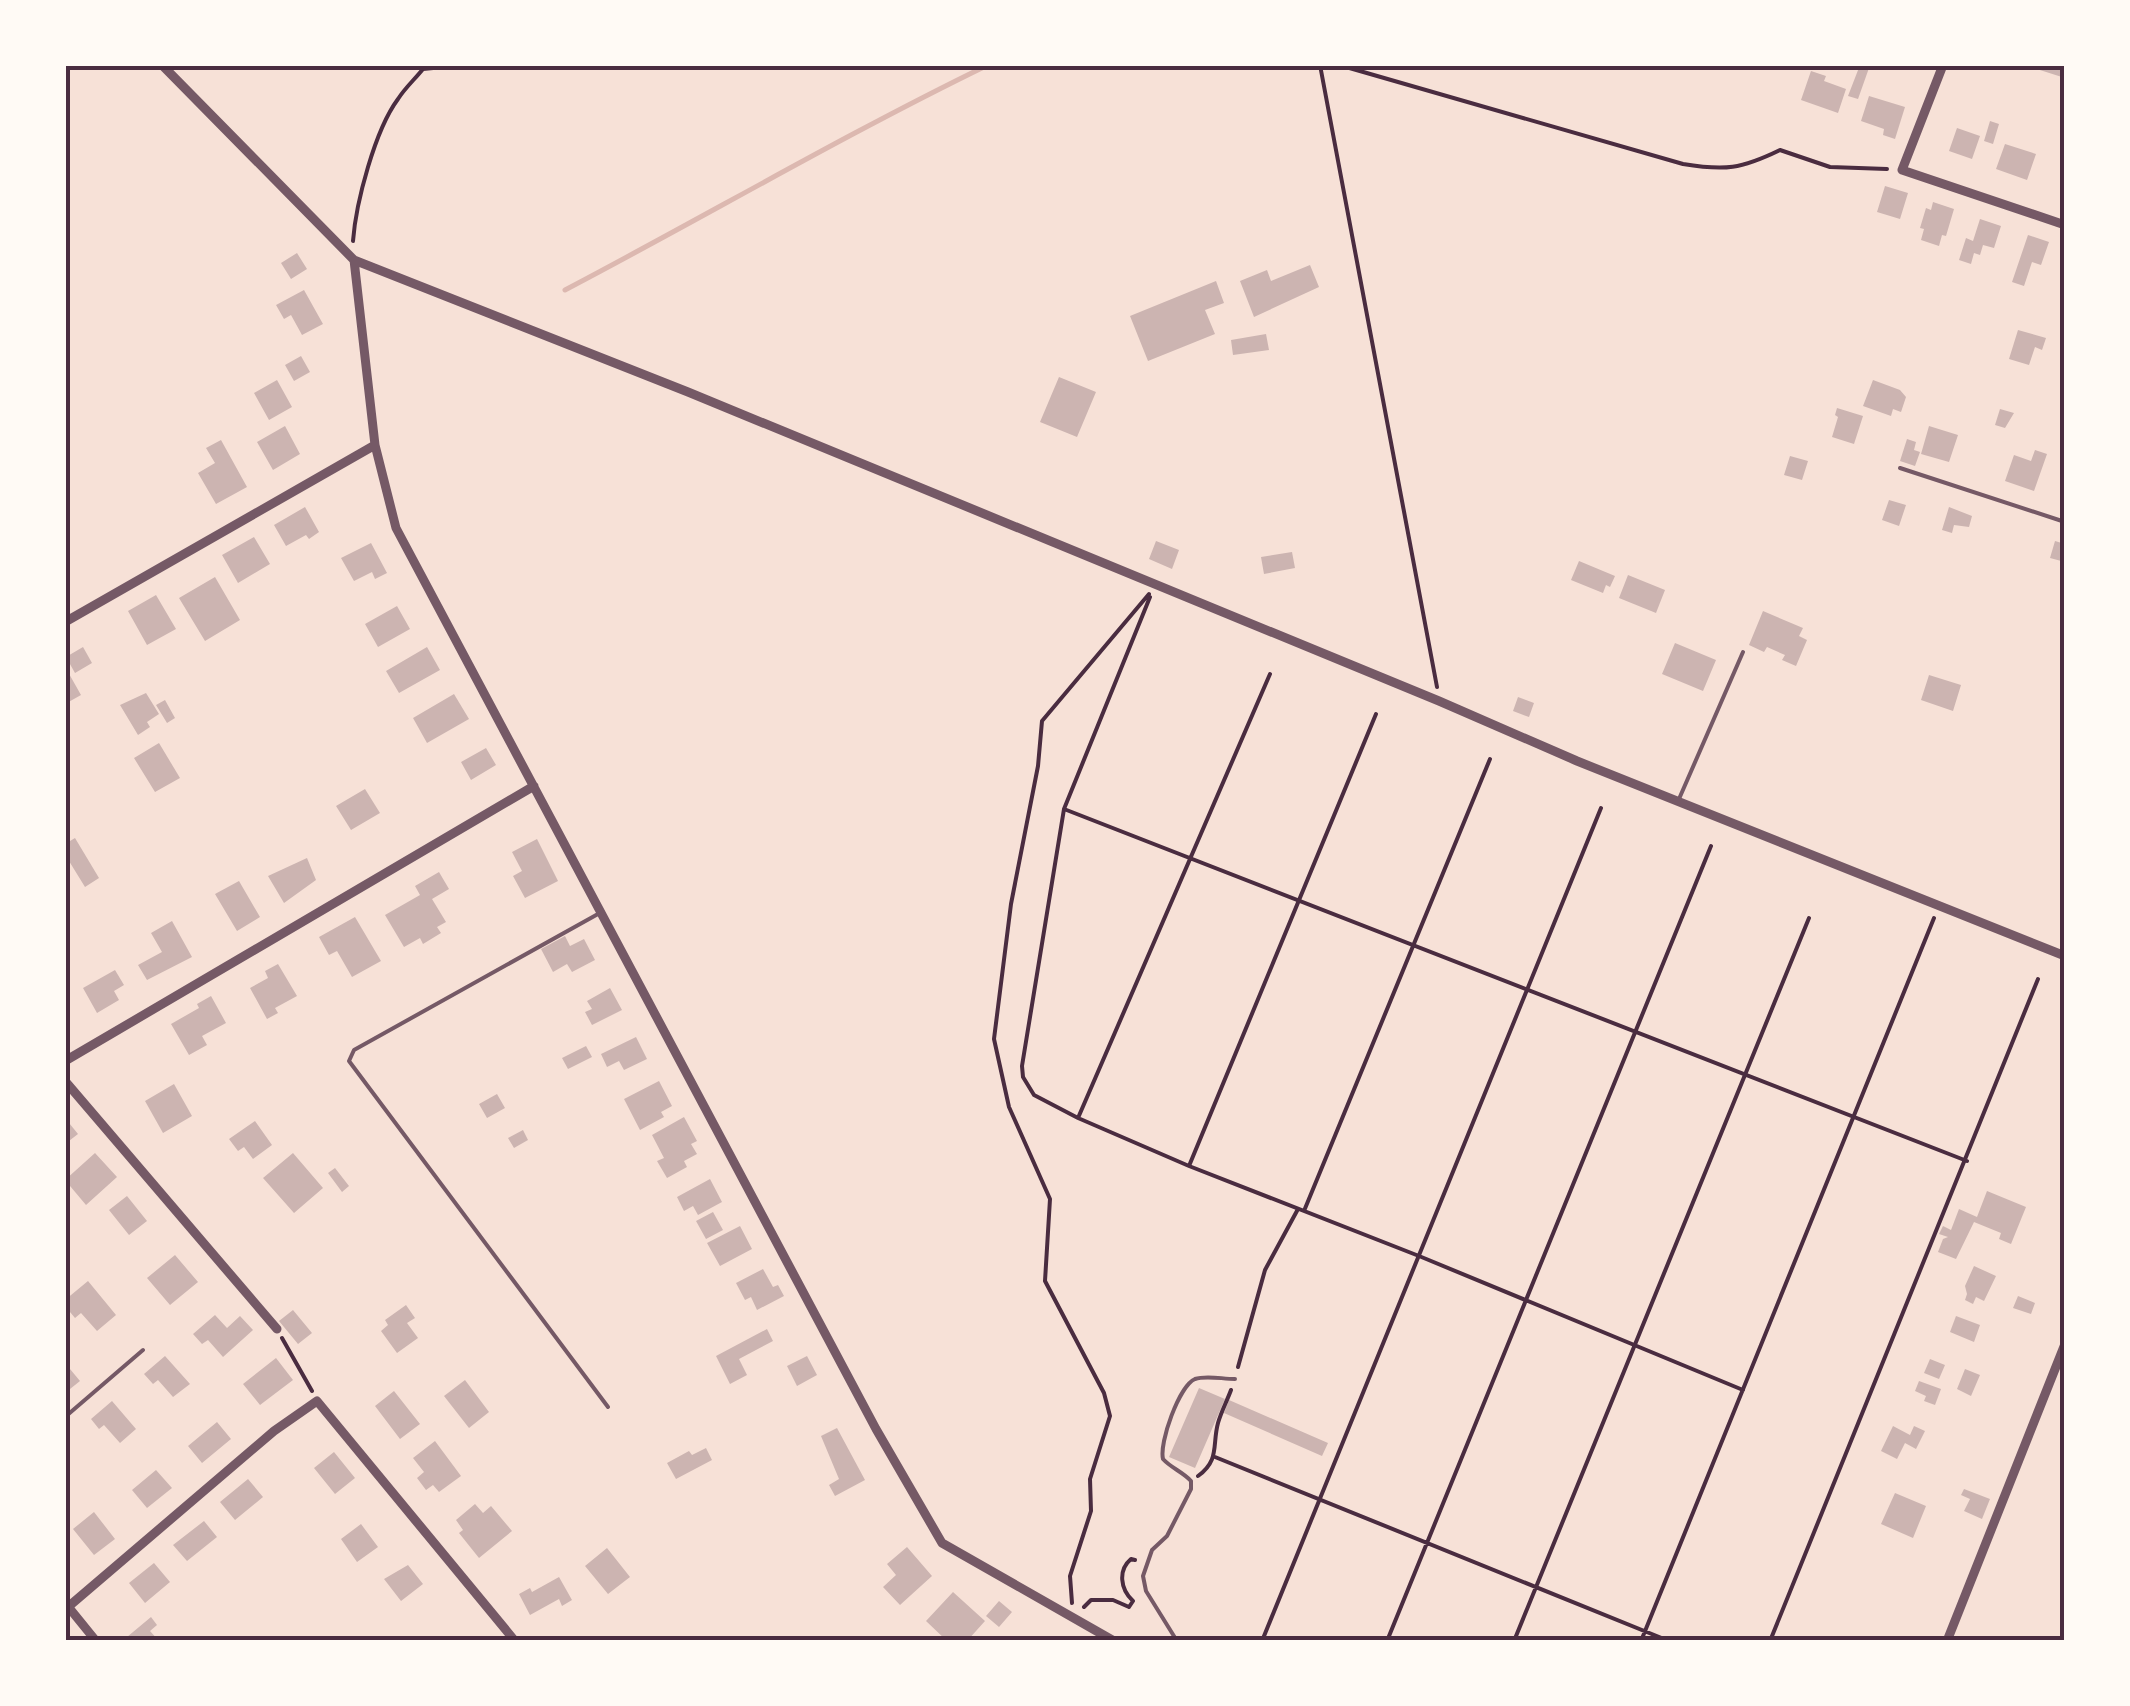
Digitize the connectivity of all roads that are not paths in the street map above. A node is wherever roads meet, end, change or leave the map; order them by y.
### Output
1 (162, 65) edge
2 (1943, 65) edge
3 (2065, 225) edge
4 (354, 260) junction
5 (374, 445) junction
6 (1900, 468) dead end
7 (2065, 522) edge
8 (65, 622) edge
9 (1743, 652) dead end
10 (534, 786) junction
11 (1678, 802) junction
12 (602, 912) junction
13 (2065, 956) edge
14 (65, 1061) edge
15 (65, 1081) edge
16 (278, 1329) road end
17 (2065, 1344) edge
18 (143, 1350) dead end
19 (1234, 1380) dead end
20 (608, 1407) dead end
21 (65, 1417) edge
22 (66, 1606) edge
23 (96, 1641) edge
24 (515, 1641) edge
25 (1114, 1641) edge
26 (1177, 1641) edge
27 (1947, 1641) edge

1 - 4 street
2 - 3 street
4 - 5 street
4 - 11 street
5 - 8 street
5 - 10 street
6 - 7 lane
9 - 11 lane
10 - 12 street
10 - 14 street
11 - 13 street
12 - 20 lane
12 - 25 street
15 - 16 street
17 - 27 street
18 - 21 lane
19 - 26 lane
22 - 23 street
22 - 24 street

